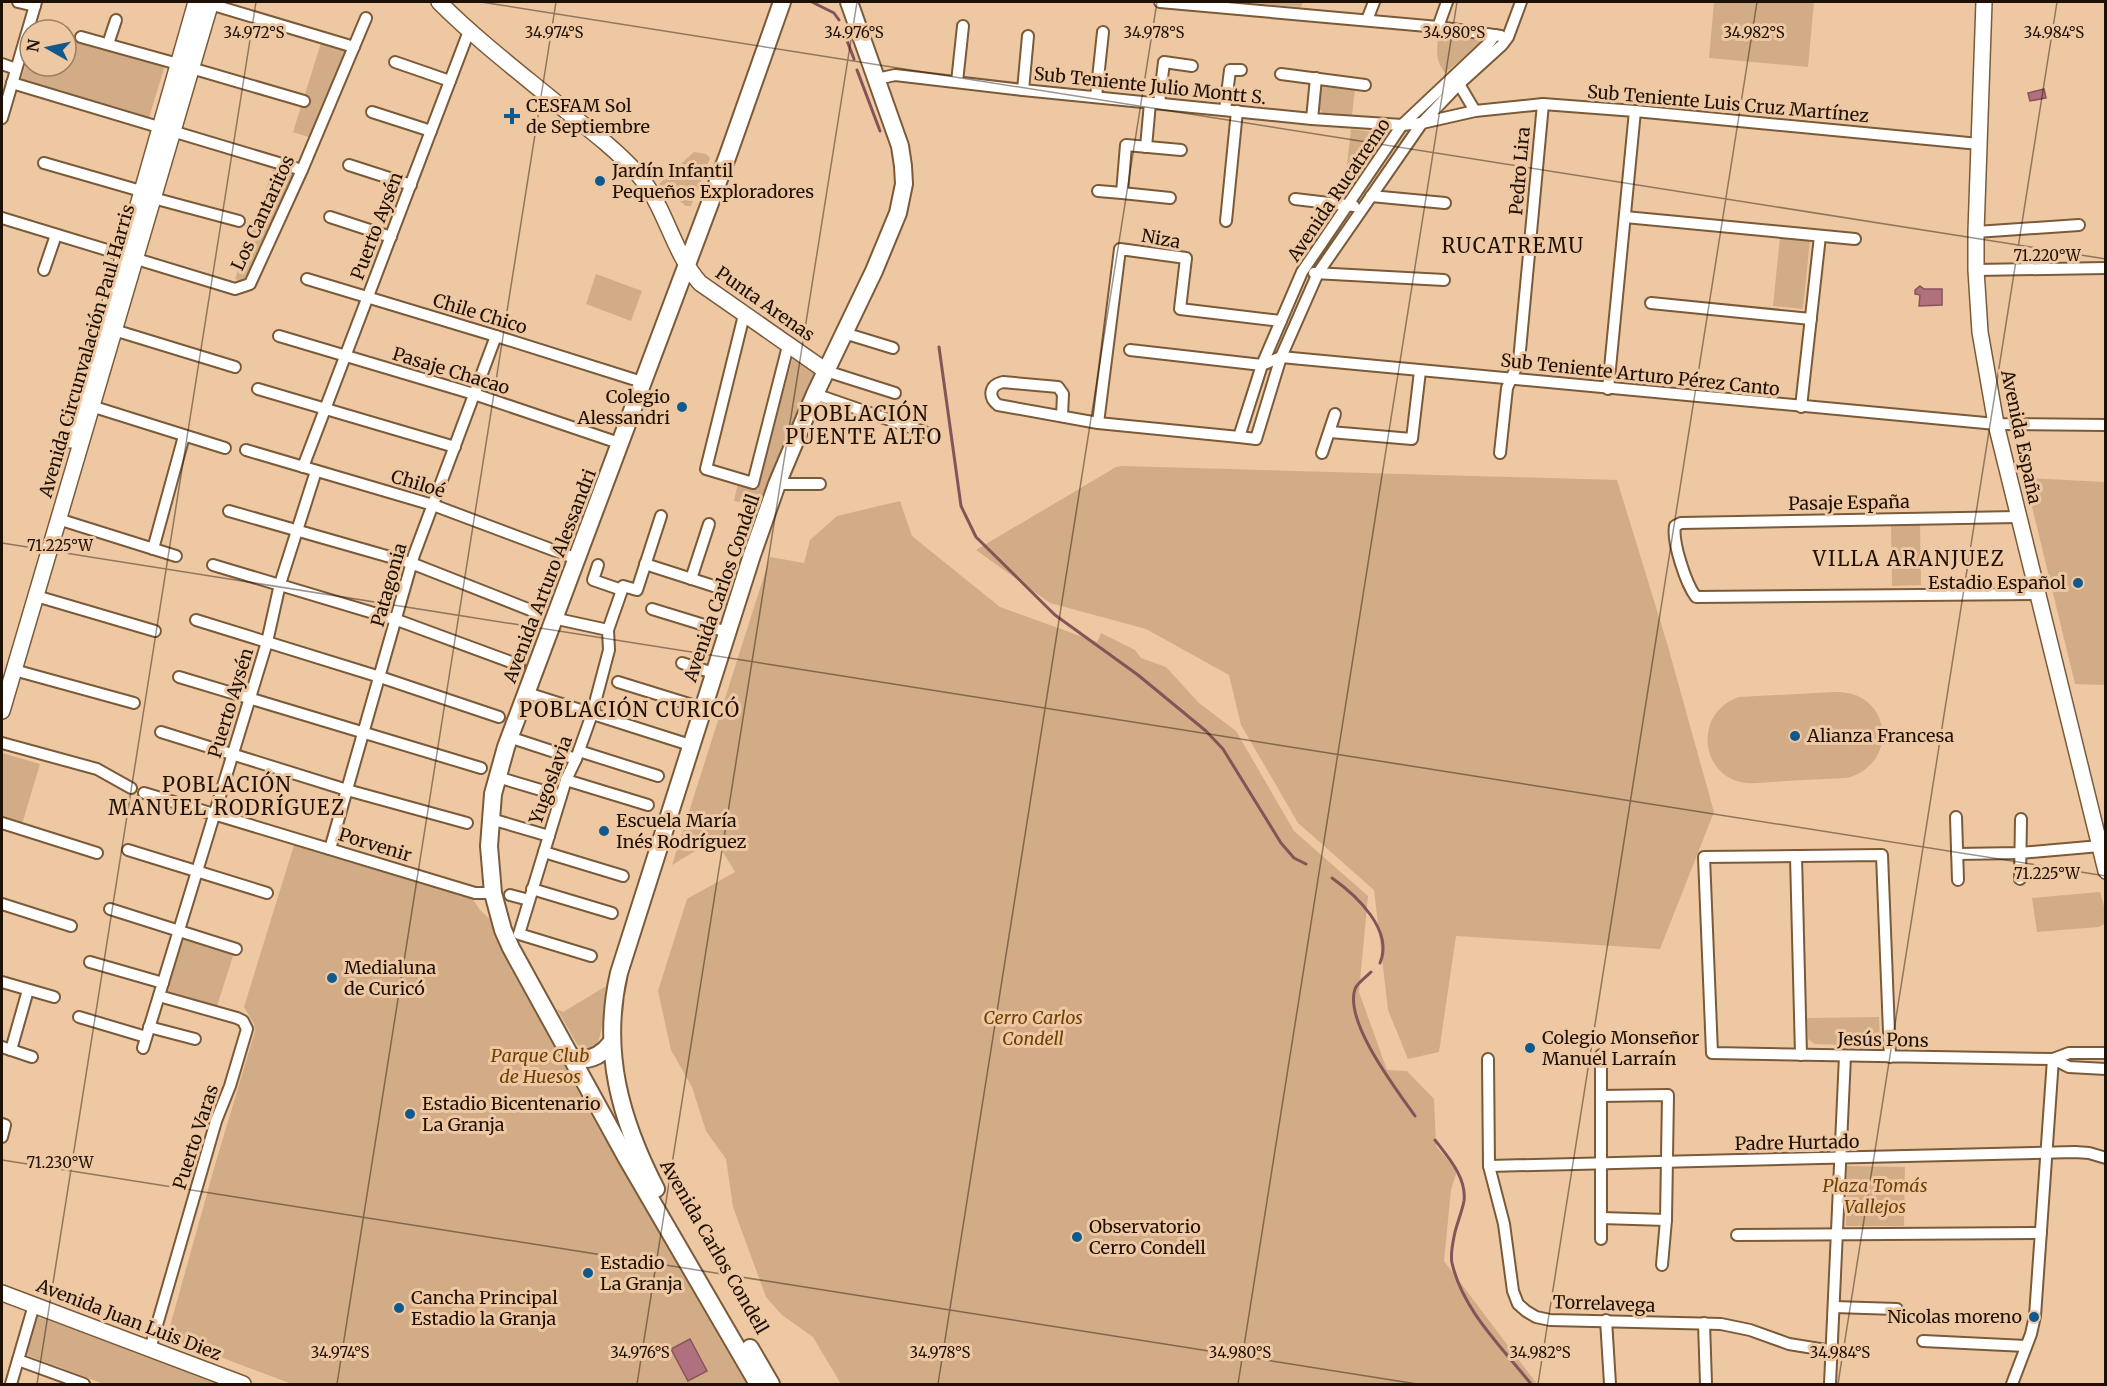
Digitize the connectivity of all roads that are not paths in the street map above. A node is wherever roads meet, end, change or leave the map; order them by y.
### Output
1 (18, 2) edge
2 (206, 2) edge
3 (439, 2) edge
4 (782, 2) edge
5 (849, 2) edge
6 (1160, 2) edge
7 (1374, 2) edge
8 (1447, 2) edge
9 (1521, 2) edge
10 (1984, 2) edge
11 (35, 4) edge
12 (1205, 4) edge
13 (366, 18) dead end
14 (116, 20) dead end
15 (1367, 20) junction
16 (963, 26) dead end
17 (1438, 27) junction
18 (469, 31) junction
19 (1103, 32) dead end
20 (1495, 35) junction
21 (1028, 36) dead end
22 (81, 37) dead end
23 (1508, 37) junction
24 (108, 44) junction
25 (354, 47) junction
26 (394, 62) dead end
27 (2, 64) edge
28 (185, 66) junction
29 (1192, 66) dead end
30 (16, 69) junction
31 (1241, 70) dead end
32 (1281, 74) dead end
33 (1316, 78) junction
34 (877, 79) junction
35 (450, 81) junction
36 (957, 82) junction
37 (12, 83) junction
38 (1459, 84) junction
39 (1365, 85) dead end
40 (1023, 90) junction
41 (1096, 97) junction
42 (304, 101) dead end
43 (1155, 103) junction
44 (1542, 104) junction
45 (1225, 110) junction
46 (1237, 111) junction
47 (1475, 111) junction
48 (1635, 111) junction
49 (372, 112) dead end
50 (2, 118) edge
51 (1312, 119) junction
52 (1422, 123) junction
53 (1402, 125) junction
54 (166, 129) junction
55 (431, 131) junction
56 (1979, 144) junction
57 (1146, 147) junction
58 (1181, 150) dead end
59 (44, 163) dead end
60 (349, 165) dead end
61 (302, 170) junction
62 (411, 184) junction
63 (1098, 191) dead end
64 (1122, 193) junction
65 (147, 195) junction
66 (1371, 196) junction
67 (1170, 198) dead end
68 (1295, 199) dead end
69 (1445, 203) dead end
70 (1348, 204) junction
71 (1363, 208) junction
72 (330, 216) dead end
73 (2, 218) edge
74 (1625, 218) junction
75 (239, 221) dead end
76 (1227, 221) dead end
77 (2079, 225) dead end
78 (1976, 232) junction
79 (56, 235) junction
80 (1820, 236) junction
81 (391, 237) junction
82 (1856, 239) dead end
83 (129, 257) junction
84 (686, 264) junction
85 (2106, 268) edge
86 (44, 270) dead end
87 (1976, 270) junction
88 (1302, 272) junction
89 (1318, 273) junction
90 (307, 279) dead end
91 (1444, 280) dead end
92 (368, 298) junction
93 (1651, 303) dead end
94 (744, 315) junction
95 (1811, 319) junction
96 (1281, 321) junction
97 (114, 330) junction
98 (844, 333) junction
99 (279, 336) dead end
100 (496, 336) junction
101 (788, 346) junction
102 (893, 348) dead end
103 (1130, 350) dead end
104 (345, 357) junction
105 (1281, 357) junction
106 (1262, 364) junction
107 (235, 367) dead end
108 (826, 371) junction
109 (1420, 371) junction
110 (1510, 378) junction
111 (642, 382) junction
112 (258, 389) dead end
113 (1608, 389) junction
114 (895, 393) dead end
115 (474, 394) junction
116 (815, 394) junction
117 (91, 406) junction
118 (1801, 407) junction
119 (325, 410) junction
120 (1335, 414) dead end
121 (1062, 416) junction
122 (1098, 423) junction
123 (1995, 424) junction
124 (2106, 425) edge
125 (1330, 432) junction
126 (933, 435) dead end
127 (184, 436) junction
128 (1239, 437) junction
129 (613, 441) dead end
130 (455, 447) junction
131 (225, 448) dead end
132 (246, 450) dead end
133 (1323, 453) dead end
134 (1500, 453) dead end
135 (303, 467) junction
136 (316, 471) junction
137 (777, 484) junction
138 (820, 484) dead end
139 (433, 505) junction
140 (229, 511) dead end
141 (661, 516) dead end
142 (2018, 517) junction
143 (58, 519) junction
144 (709, 524) dead end
145 (297, 531) junction
146 (153, 549) junction
147 (177, 556) dead end
148 (577, 558) junction
149 (411, 563) junction
150 (645, 564) junction
151 (213, 565) dead end
152 (598, 565) dead end
153 (691, 579) junction
154 (280, 584) junction
155 (723, 589) dead end
156 (622, 590) junction
157 (2038, 594) junction
158 (36, 596) junction
159 (652, 609) dead end
160 (538, 613) dead end
161 (196, 620) dead end
162 (397, 620) junction
163 (562, 620) dead end
164 (608, 630) junction
165 (155, 632) dead end
166 (727, 632) junction
167 (267, 642) junction
168 (682, 663) dead end
169 (519, 665) dead end
170 (8, 673) edge
171 (713, 673) junction
172 (380, 676) junction
173 (179, 677) dead end
174 (618, 682) dead end
175 (526, 693) junction
176 (249, 699) junction
177 (134, 703) dead end
178 (702, 708) junction
179 (2, 711) edge
180 (592, 714) junction
181 (499, 717) dead end
182 (161, 732) dead end
183 (364, 732) junction
184 (518, 740) dead end
185 (2, 743) edge
186 (690, 745) junction
187 (233, 754) junction
188 (578, 755) junction
189 (481, 768) dead end
190 (658, 776) dead end
191 (504, 779) dead end
192 (566, 780) junction
193 (131, 788) dead end
194 (347, 790) junction
195 (144, 793) dead end
196 (561, 796) junction
197 (648, 805) dead end
198 (214, 814) junction
199 (1956, 817) dead end
200 (2021, 819) dead end
201 (498, 821) dead end
202 (2, 823) edge
203 (467, 823) dead end
204 (549, 836) junction
205 (330, 849) junction
206 (2102, 849) edge
207 (128, 850) dead end
208 (544, 852) junction
209 (97, 853) dead end
210 (2020, 853) junction
211 (1957, 854) junction
212 (1796, 856) junction
213 (197, 871) junction
214 (2106, 871) edge
215 (623, 876) dead end
216 (2020, 879) dead end
217 (1958, 880) dead end
218 (532, 889) junction
219 (267, 893) dead end
220 (493, 893) junction
221 (510, 895) dead end
222 (529, 900) junction
223 (2, 904) edge
224 (110, 909) dead end
225 (612, 913) dead end
226 (71, 926) dead end
227 (179, 931) junction
228 (236, 949) dead end
229 (591, 956) dead end
230 (90, 962) dead end
231 (2, 982) edge
232 (163, 983) junction
233 (28, 990) junction
234 (159, 996) junction
235 (54, 998) dead end
236 (79, 1017) dead end
237 (146, 1037) junction
238 (195, 1040) dead end
239 (611, 1043) junction
240 (6, 1048) edge
241 (2106, 1053) edge
242 (569, 1054) junction
243 (1601, 1055) dead end
244 (1801, 1055) junction
245 (1845, 1056) junction
246 (32, 1057) dead end
247 (1890, 1057) junction
248 (1488, 1059) dead end
249 (2053, 1059) junction
250 (2106, 1069) edge
251 (1601, 1096) junction
252 (3, 1124) edge
253 (2, 1137) edge
254 (2046, 1153) junction
255 (626, 1157) joint
256 (1840, 1158) junction
257 (2106, 1158) edge
258 (1668, 1162) junction
259 (1600, 1164) junction
260 (1489, 1166) junction
261 (1601, 1218) junction
262 (1666, 1220) junction
263 (2041, 1233) junction
264 (1737, 1235) dead end
265 (1837, 1235) junction
266 (1601, 1239) dead end
267 (1662, 1265) dead end
268 (2, 1293) edge
269 (33, 1305) junction
270 (1834, 1307) junction
271 (1897, 1309) dead end
272 (1606, 1320) junction
273 (1704, 1323) junction
274 (1923, 1341) dead end
275 (2026, 1346) junction
276 (150, 1349) junction
277 (1832, 1351) junction
278 (18, 1360) junction
279 (217, 1380) edge
280 (11, 1384) edge
281 (80, 1384) edge
282 (243, 1384) edge
283 (758, 1384) edge
284 (771, 1384) edge
285 (1610, 1384) edge
286 (1706, 1384) edge
287 (1830, 1384) edge
288 (2012, 1384) edge

1 - 11 street
2 - 25 street
2 - 28 main road, Avenida Circunvalación Paul Harris
3 - 18 main road, Punta Arenas
4 - 84 main road, Avenida Arturo Alessandri
5 - 34 main road, Avenida Carlos Condell
6 - 12 street
7 - 15 street
8 - 17 street
9 - 23 street
10 - 56 main road, Avenida España
11 - 30 street
12 - 15 street
13 - 25 street, Los Cantaritos
14 - 24 street
15 - 17 street
16 - 36 street
17 - 20 street
18 - 35 street, Puerto Aysén
18 - 84 main road, Punta Arenas
19 - 41 street
20 - 23 street
20 - 53 street, Avenida Rucatremo
21 - 40 street
22 - 24 street
23 - 38 street, Avenida Rucatremo
24 - 28 street
25 - 61 street, Los Cantaritos
26 - 35 street
27 - 30 street
28 - 42 street
28 - 54 main road, Avenida Circunvalación Paul Harris
29 - 43 street
30 - 37 street
31 - 45 street
32 - 33 street
33 - 39 street
33 - 51 street
34 - 36 street, Sub Teniente Julio Montt S.
34 - 98 main road, Avenida Carlos Condell
35 - 55 street, Puerto Aysén
36 - 40 street, Sub Teniente Julio Montt S.
37 - 50 street
37 - 54 street
38 - 47 street
38 - 52 street, Avenida Rucatremo
40 - 41 street, Sub Teniente Julio Montt S.
41 - 43 street, Sub Teniente Julio Montt S.
43 - 45 street, Sub Teniente Julio Montt S.
43 - 57 street
44 - 47 street, Sub Teniente Luis Cruz Martínez
44 - 48 street, Sub Teniente Luis Cruz Martínez
44 - 110 street, Pedro Lira
45 - 46 street, Sub Teniente Julio Montt S.
46 - 51 street, Sub Teniente Julio Montt S.
46 - 76 street
47 - 52 street, Sub Teniente Luis Cruz Martínez
48 - 56 street, Sub Teniente Luis Cruz Martínez
48 - 74 street
49 - 55 street
51 - 53 street, Sub Teniente Julio Montt S.
52 - 53 street, Sub Teniente Julio Montt S.
52 - 66 street, Avenida Rucatremo
53 - 70 street, Avenida Rucatremo
54 - 61 street
54 - 65 main road, Avenida Circunvalación Paul Harris
55 - 62 street, Puerto Aysén
56 - 78 main road, Avenida España
57 - 58 street
57 - 64 street
59 - 65 street
60 - 62 street
61 - 83 street, Los Cantaritos
62 - 81 street, Puerto Aysén
63 - 64 street
64 - 67 street
65 - 75 street
65 - 83 main road, Avenida Circunvalación Paul Harris
66 - 69 street
66 - 71 street, Avenida Rucatremo
68 - 70 street
70 - 71 street
70 - 88 street, Avenida Rucatremo
71 - 89 street, Avenida Rucatremo
72 - 81 street
73 - 79 street, Los Cantaritos
74 - 80 street
74 - 113 street
77 - 78 street
78 - 87 main road, Avenida España
79 - 83 street, Los Cantaritos
79 - 86 street
80 - 82 street
80 - 95 street
81 - 92 street, Puerto Aysén
83 - 97 main road, Avenida Circunvalación Paul Harris
83 - 170 main road, Avenida Circunvalación Paul Harris
84 - 94 main road, Punta Arenas
84 - 111 main road, Avenida Arturo Alessandri
85 - 87 street
87 - 123 main road, Avenida España
88 - 89 street
88 - 96 street, Avenida Rucatremo
89 - 91 street
89 - 105 street, Avenida Rucatremo
90 - 92 street, Chile Chico
92 - 100 street, Chile Chico
92 - 104 street, Puerto Aysén
93 - 95 street
94 - 101 main road, Punta Arenas
94 - 101 street
95 - 118 street
96 - 106 street, Avenida Rucatremo
96 - 122 street, Niza
97 - 107 street
97 - 117 main road, Avenida Circunvalación Paul Harris
98 - 102 street
98 - 108 main road, Avenida Carlos Condell
99 - 104 street, Pasaje Chacao
100 - 111 street, Chile Chico
100 - 115 street, Patagonia
101 - 108 main road, Punta Arenas
103 - 106 street
104 - 115 street, Pasaje Chacao
104 - 119 street, Puerto Aysén
105 - 106 street
105 - 109 street, Sub Teniente Arturo Pérez Canto
105 - 128 street, Avenida Rucatremo
106 - 128 street, Avenida Rucatremo
108 - 114 street
108 - 116 main road, Avenida Carlos Condell
109 - 110 street, Sub Teniente Arturo Pérez Canto
109 - 125 street
110 - 113 street, Sub Teniente Arturo Pérez Canto
110 - 134 street, Pedro Lira
111 - 148 main road, Avenida Arturo Alessandri
112 - 119 street
113 - 118 street, Sub Teniente Arturo Pérez Canto
115 - 129 street, Pasaje Chacao
115 - 130 street, Patagonia
116 - 126 street
116 - 137 main road, Avenida Carlos Condell
117 - 127 street
117 - 143 main road, Avenida Circunvalación Paul Harris
118 - 123 street, Sub Teniente Arturo Pérez Canto
119 - 130 street
119 - 135 street, Puerto Aysén
120 - 125 street
121 - 121 street
121 - 122 street
122 - 128 street
123 - 124 street, Sub Teniente Arturo Pérez Canto
123 - 142 main road, Avenida España
125 - 133 street
127 - 131 street
127 - 146 street
130 - 139 street, Patagonia
132 - 135 street, Chiloé
135 - 136 street, Chiloé
136 - 139 street, Chiloé
136 - 145 street, Puerto Aysén
137 - 138 street
137 - 166 main road, Avenida Carlos Condell
139 - 148 street, Chiloé
139 - 149 street, Patagonia
140 - 145 street
141 - 150 street
142 - 157 main road, Avenida España
142 - 157 street, Pasaje España
143 - 146 street
143 - 158 main road, Avenida Circunvalación Paul Harris
144 - 153 street
145 - 149 street
145 - 154 street, Puerto Aysén
146 - 147 street
148 - 175 main road, Avenida Arturo Alessandri
149 - 160 street
149 - 162 street, Patagonia
150 - 153 street
150 - 156 street
151 - 154 street
152 - 156 street
153 - 155 street
154 - 162 street
154 - 167 street, Puerto Aysén
156 - 164 street, Yugoslavia
157 - 206 main road, Avenida España
158 - 165 street
158 - 170 main road, Avenida Circunvalación Paul Harris
159 - 166 street
161 - 167 street
162 - 169 street
162 - 172 street, Patagonia
163 - 164 street
164 - 180 street, Yugoslavia
166 - 171 main road, Avenida Carlos Condell
167 - 172 street
167 - 176 street, Puerto Aysén
168 - 171 street
170 - 177 street
170 - 179 main road, Avenida Circunvalación Paul Harris
171 - 178 main road, Avenida Carlos Condell
172 - 181 street
172 - 183 street, Patagonia
173 - 176 street
174 - 178 street
175 - 180 street
175 - 220 main road, Avenida Arturo Alessandri
176 - 183 street
176 - 187 street, Puerto Aysén
178 - 186 main road, Avenida Carlos Condell
180 - 186 street
180 - 188 street, Yugoslavia
182 - 187 street
183 - 189 street
183 - 194 street, Patagonia
184 - 188 street
185 - 193 street
186 - 239 main road, Avenida Carlos Condell
187 - 194 street
187 - 198 street, Puerto Aysén
188 - 190 street
188 - 192 street, Yugoslavia
191 - 196 street
192 - 196 street, Yugoslavia
192 - 197 street
194 - 203 street
194 - 205 street, Patagonia
195 - 198 street, Porvenir
196 - 204 street, Yugoslavia
198 - 205 street, Porvenir
198 - 213 street, Puerto Aysén
199 - 211 street
200 - 210 street
201 - 204 street
202 - 209 street
204 - 208 street, Yugoslavia
205 - 220 street, Porvenir
206 - 210 street
206 - 214 main road, Avenida España
207 - 213 street
208 - 215 street
208 - 218 street, Yugoslavia
210 - 211 street
210 - 216 street
211 - 217 street
212 - 244 street
212 - 244 street, Jesús Pons
212 - 247 street
213 - 219 street
213 - 227 street, Puerto Aysén
218 - 222 street, Yugoslavia
218 - 225 street
220 - 242 main road, Avenida Arturo Alessandri
221 - 222 street
222 - 229 street, Yugoslavia
223 - 226 street
224 - 227 street
227 - 228 street
227 - 232 street, Puerto Aysén
230 - 232 street
231 - 233 street
232 - 234 street, Puerto Aysén
233 - 235 street
233 - 240 street
234 - 237 street, Puerto Aysén
234 - 276 street, Puerto Varas
236 - 237 street
237 - 238 street
239 - 242 main road
239 - 284 main road, Avenida Carlos Condell
240 - 246 street
241 - 249 street, Jesús Pons
242 - 255 main road, Avenida Arturo Alessandri
243 - 251 street
244 - 245 street, Jesús Pons
245 - 247 street, Jesús Pons
245 - 256 street
247 - 249 street, Jesús Pons
248 - 260 street, Torrelavega
249 - 250 street, Jesús Pons
249 - 254 street
251 - 258 street
251 - 259 street
252 - 253 street
254 - 256 street, Padre Hurtado
254 - 257 street, Padre Hurtado
254 - 263 street
255 - 283 main road, Avenida Carlos Condell
256 - 258 street, Padre Hurtado
256 - 265 street
258 - 259 street, Padre Hurtado
258 - 262 street
259 - 260 street, Padre Hurtado
259 - 261 street
260 - 272 street, Torrelavega
261 - 262 street
261 - 266 street
262 - 267 street
263 - 265 street
263 - 275 street
264 - 265 street
265 - 270 street
268 - 269 main road, Avenida Juan Luis Diez
269 - 276 main road, Avenida Juan Luis Diez
269 - 278 street
270 - 271 street
270 - 277 street
272 - 273 street, Torrelavega
272 - 285 street
273 - 277 street, Torrelavega
273 - 286 street
274 - 275 street
275 - 288 street
276 - 279 main road, Avenida Juan Luis Diez
277 - 287 street
278 - 280 street
278 - 281 street
279 - 282 main road, Avenida Juan Luis Diez

